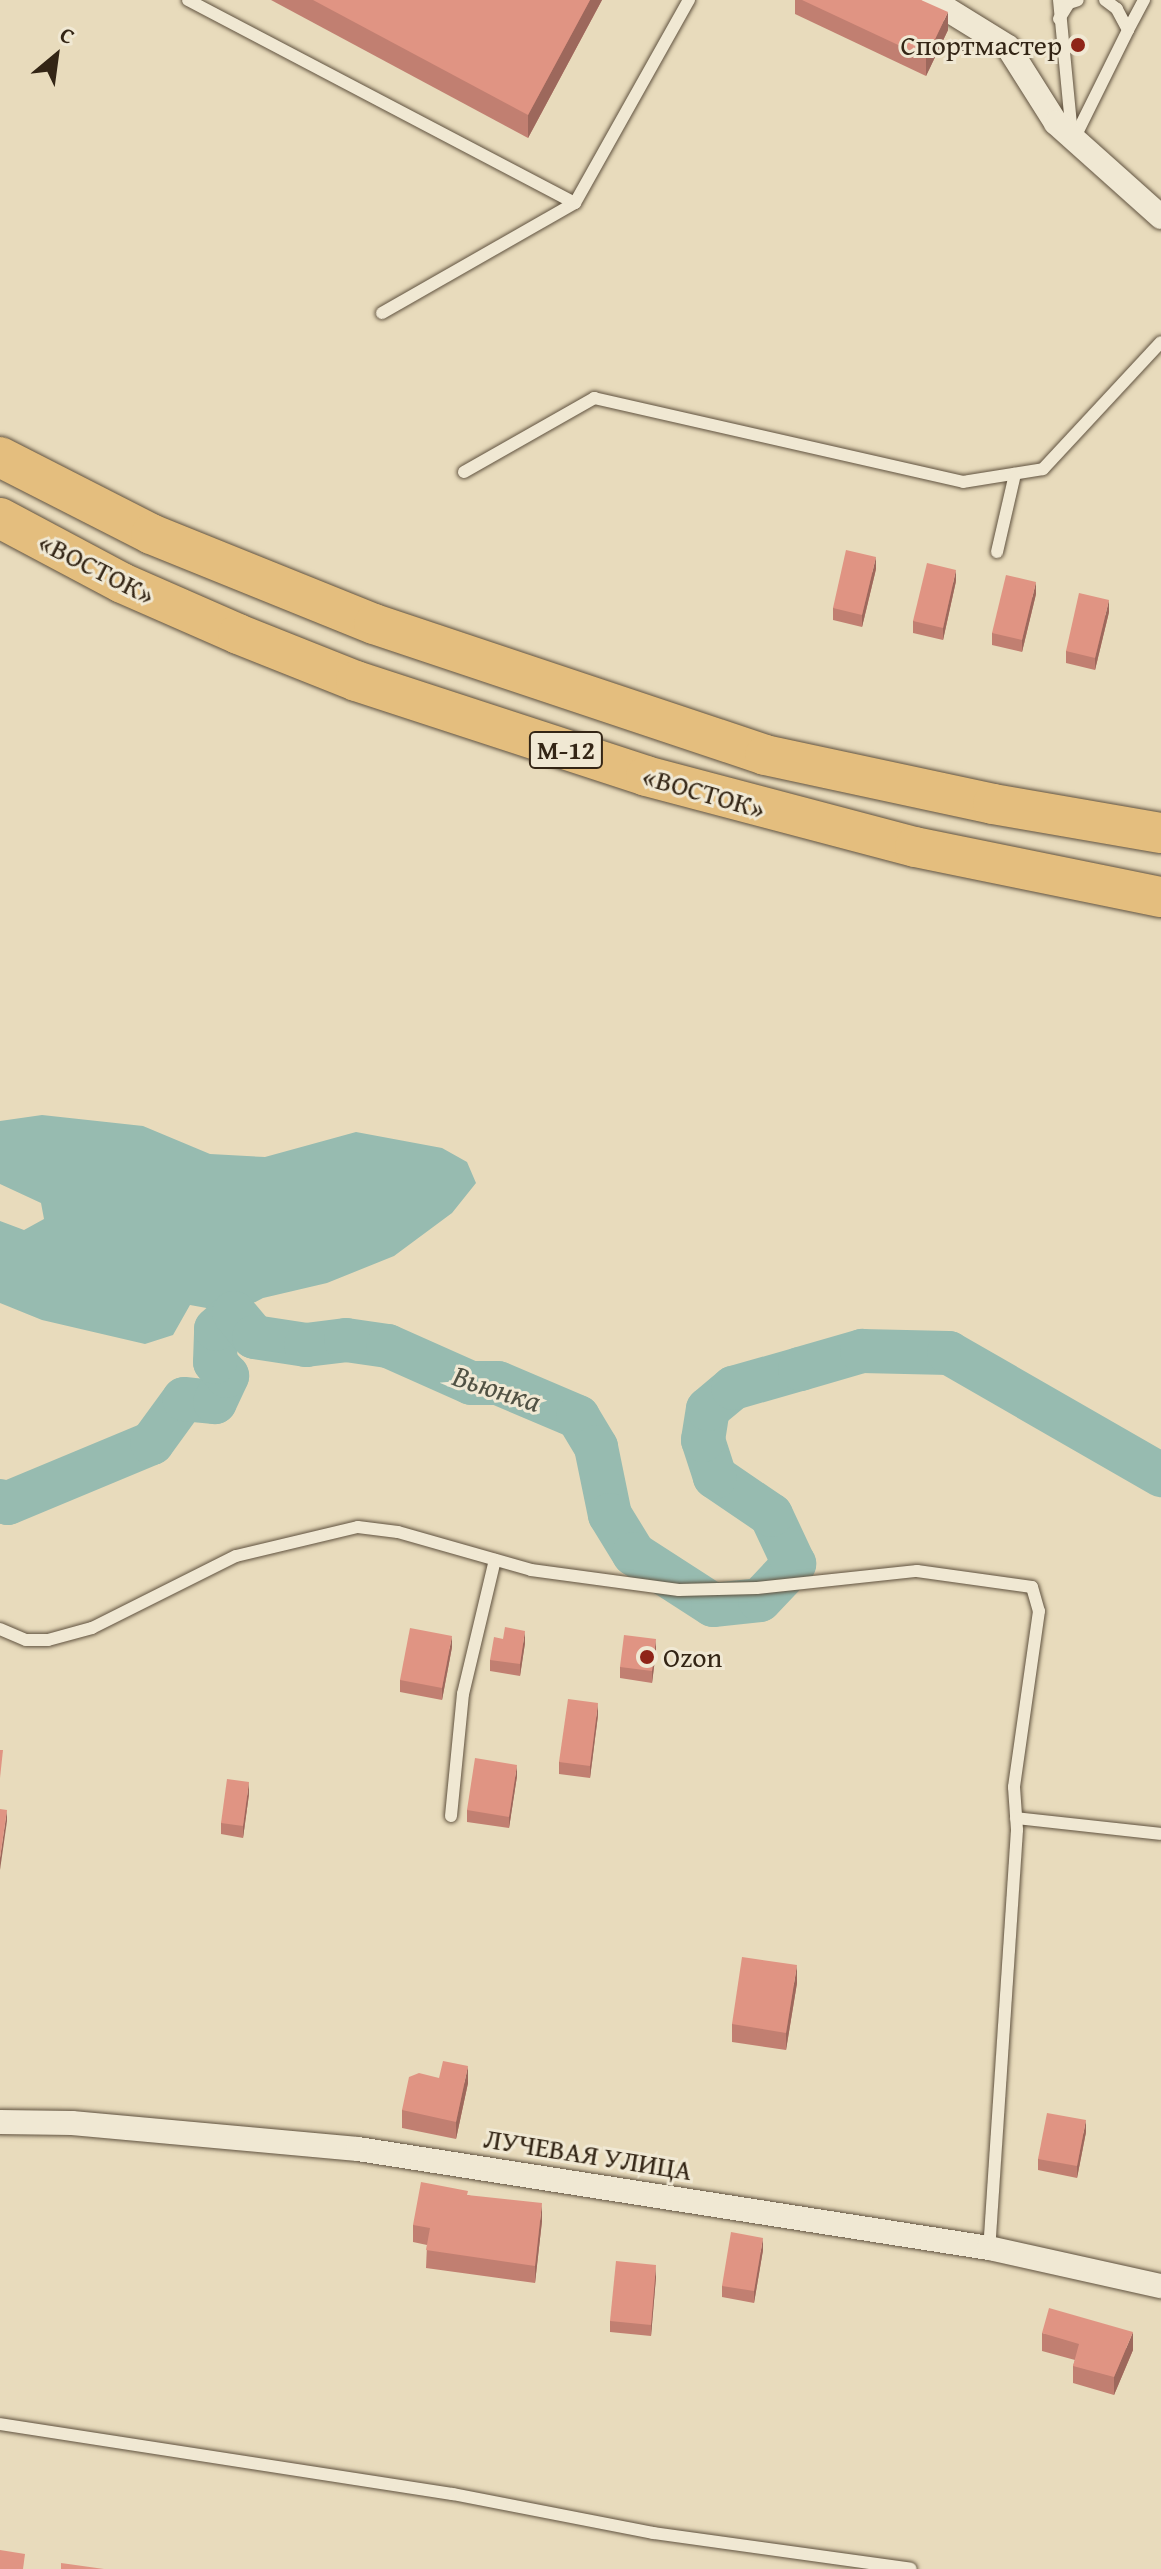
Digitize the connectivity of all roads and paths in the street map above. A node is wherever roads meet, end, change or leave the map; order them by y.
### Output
1 (188, 0) edge
2 (689, 0) edge
3 (932, 0) edge
4 (1059, 0) edge
5 (1078, 0) edge
6 (1105, 0) edge
7 (1144, 0) edge
8 (1059, 19) junction
9 (1128, 30) junction
10 (1073, 141) junction
11 (575, 203) junction
12 (1161, 217) edge
13 (382, 313) dead end
14 (1161, 342) edge
15 (0, 457) edge
16 (464, 472) dead end
17 (1015, 474) junction
18 (0, 518) edge
19 (997, 552) dead end
20 (1161, 833) edge
21 (1161, 897) edge
22 (495, 1560) junction
23 (0, 1629) edge
24 (451, 1816) dead end
25 (1016, 1818) junction
26 (1160, 1834) edge
27 (0, 2122) edge
28 (989, 2248) junction
29 (1161, 2286) edge
30 (0, 2424) edge
31 (911, 2569) edge

1 - 11 lane
2 - 11 lane
3 - 10 street
4 - 8 lane
5 - 8 lane
6 - 9 lane
7 - 9 lane
8 - 10 lane
9 - 10 lane
10 - 12 street
11 - 13 lane
14 - 17 lane
15 - 20 highway, «ВОСТОК» / М-12
16 - 17 lane
17 - 19 lane
18 - 21 highway, «ВОСТОК» / М-12
22 - 23 lane
22 - 24 lane
22 - 25 lane
25 - 26 lane
25 - 28 lane
27 - 28 street, ЛУЧЕВАЯ УЛИЦА
28 - 29 street, ЛУЧЕВАЯ УЛИЦА
30 - 31 lane

